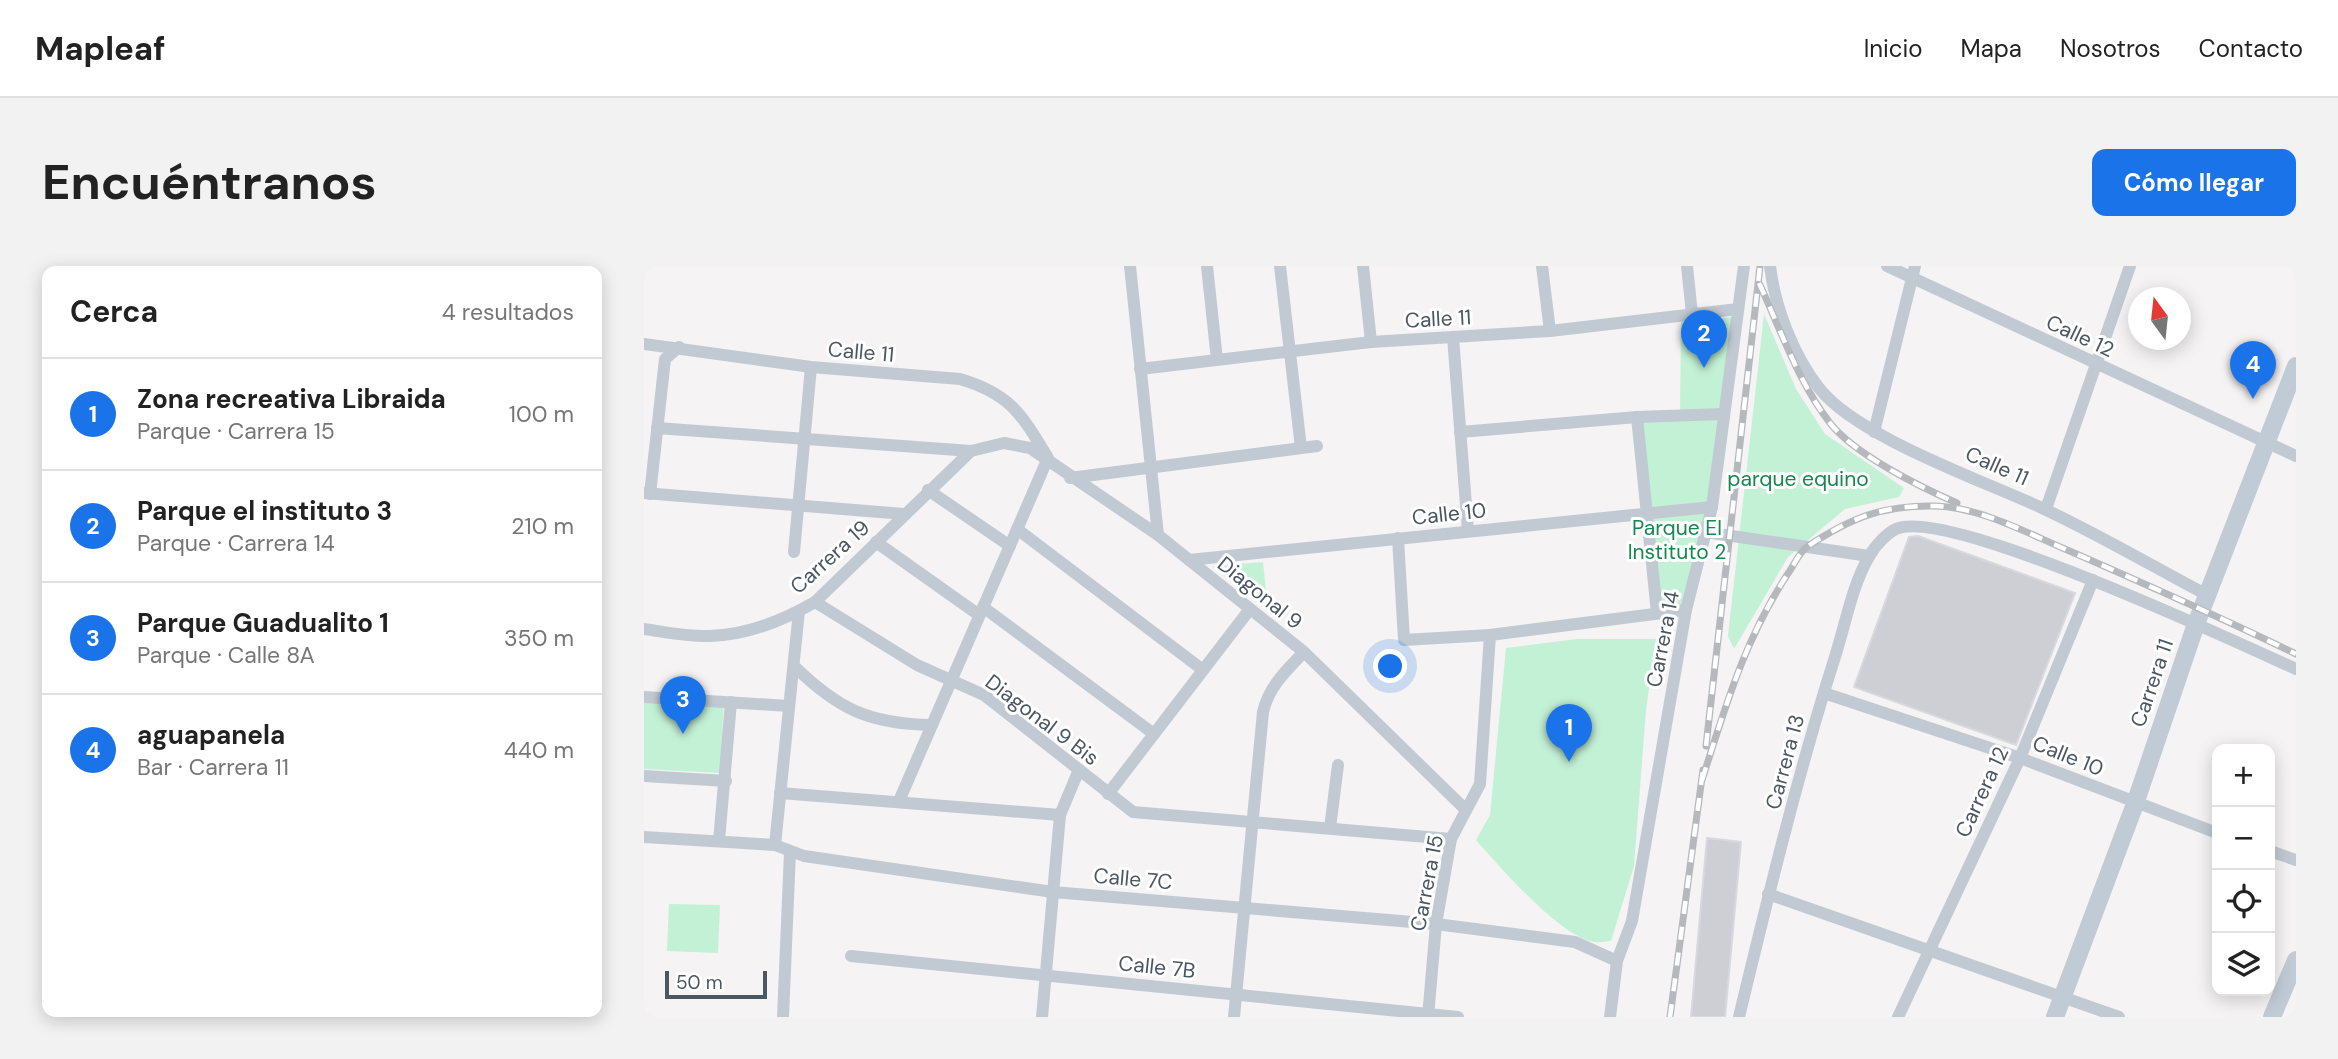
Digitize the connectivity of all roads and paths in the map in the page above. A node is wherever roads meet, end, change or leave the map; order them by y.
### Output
1 (1130, 266) edge
2 (1207, 266) edge
3 (1280, 266) edge
4 (1363, 266) edge
5 (1542, 266) edge
6 (1687, 266) edge
7 (1744, 266) edge
8 (1770, 266) edge
9 (1887, 266) edge
10 (2130, 266) edge
11 (1914, 272) edge
12 (1738, 309) junction
13 (1692, 314) junction
14 (1550, 331) junction
15 (1453, 337) junction
16 (1371, 342) junction
17 (644, 344) edge
18 (678, 347) junction
19 (1290, 351) junction
20 (1217, 360) junction
21 (2096, 365) junction
22 (2296, 366) edge
23 (811, 367) junction
24 (1140, 369) junction
25 (1724, 414) junction
26 (1637, 417) junction
27 (657, 428) junction
28 (1461, 432) junction
29 (1874, 432) junction
30 (804, 438) junction
31 (1004, 443) joint
32 (2266, 443) junction
33 (1317, 446) dead end
34 (1301, 448) junction
35 (971, 451) junction
36 (2296, 456) edge
37 (1048, 458) junction
38 (1150, 470) junction
39 (1070, 478) junction
40 (928, 490) junction
41 (647, 494) edge
42 (798, 507) junction
43 (1712, 507) junction
44 (2046, 509) junction
45 (1647, 513) junction
46 (904, 514) junction
47 (1017, 529) junction
48 (1468, 531) junction
49 (1705, 532) junction
50 (1158, 535) junction
51 (1398, 538) junction
52 (876, 541) junction
53 (1010, 545) junction
54 (794, 552) dead end
55 (1869, 556) junction
56 (1189, 560) junction
57 (2093, 580) junction
58 (2207, 595) junction
59 (815, 602) junction
60 (1250, 609) junction
61 (1686, 610) junction
62 (799, 611) junction
63 (981, 611) junction
64 (1657, 612) junction
65 (2196, 624) junction
66 (644, 629) edge
67 (1490, 635) junction
68 (1304, 652) junction
69 (794, 666) junction
70 (2296, 669) edge
71 (1203, 670) junction
72 (951, 680) junction
73 (1824, 693) junction
74 (644, 696) edge
75 (731, 702) junction
76 (789, 706) junction
77 (932, 725) junction
78 (1154, 734) junction
79 (2020, 758) junction
80 (1338, 765) dead end
81 (1078, 772) junction
82 (644, 776) edge
83 (726, 781) junction
84 (780, 793) junction
85 (1108, 794) junction
86 (899, 801) junction
87 (2135, 804) junction
88 (1466, 810) junction
89 (1060, 815) junction
90 (1252, 821) junction
91 (1330, 828) junction
92 (2212, 831) edge
93 (644, 837) edge
94 (1451, 839) junction
95 (719, 841) junction
96 (775, 845) junction
97 (790, 852) junction
98 (2275, 853) edge
99 (2296, 860) edge
100 (1053, 892) junction
101 (1768, 894) junction
102 (1245, 907) junction
103 (1436, 924) junction
104 (1929, 951) junction
105 (851, 956) dead end
106 (2296, 960) edge
107 (1617, 961) junction
108 (1046, 976) junction
109 (1236, 995) junction
110 (2062, 999) junction
111 (1428, 1015) edge
112 (783, 1017) edge
113 (1042, 1017) edge
114 (1234, 1017) edge
115 (1458, 1017) edge
116 (1610, 1017) edge
117 (1739, 1017) edge
118 (1898, 1017) edge
119 (2055, 1017) edge
120 (2119, 1017) edge
121 (2272, 1017) edge

1 - 24 street
2 - 20 street
3 - 19 street
4 - 16 street
5 - 14 street
6 - 13 street
7 - 12 street, Carrera 14
8 - 29 street, Calle 11
9 - 11 street, Calle 12
10 - 21 street
11 - 21 street, Calle 12
11 - 29 street
12 - 13 street, Calle 11
12 - 25 street, Carrera 14
13 - 14 street, Calle 11
14 - 15 street, Calle 11
15 - 16 street, Calle 11
15 - 28 street
16 - 19 street, Calle 11
17 - 18 street, Calle 11
18 - 23 street, Calle 11
18 - 27 street
19 - 20 street, Calle 11
19 - 34 street
20 - 24 street, Calle 11
21 - 32 street, Calle 12
21 - 44 street
22 - 32 street, Carrera 11
23 - 30 street
23 - 37 street, Calle 11
24 - 38 street
25 - 26 street
25 - 43 street, Carrera 14
26 - 28 street
26 - 45 street
27 - 30 street
27 - 41 street
28 - 48 street
29 - 44 street, Calle 11
30 - 35 street
30 - 42 street
31 - 35 street, Carrera 19
31 - 37 street, Diagonal 9
32 - 36 street, Calle 12
32 - 58 street, Carrera 11
33 - 34 street
34 - 38 street
35 - 40 street, Carrera 19
37 - 39 street, Diagonal 9
37 - 47 street
38 - 39 street
38 - 50 street
39 - 50 street, Diagonal 9
40 - 46 street, Carrera 19
40 - 53 street
41 - 42 street
42 - 46 street
42 - 54 street
43 - 45 street, Calle 10
43 - 49 street, Carrera 14
44 - 58 street, Calle 11
45 - 48 street, Calle 10
45 - 64 street
46 - 52 street, Carrera 19
47 - 53 street
47 - 71 street
48 - 51 street, Calle 10
49 - 55 street
49 - 61 street, Carrera 14
50 - 56 street, Diagonal 9
51 - 56 street, Calle 10
51 - 67 street
52 - 59 street, Carrera 19
52 - 63 street
53 - 63 street
55 - 57 street, Carrera 13
55 - 73 street, Carrera 13
56 - 60 street, Diagonal 9
57 - 65 street
57 - 79 street, Carrera 12
58 - 65 street, Carrera 11
59 - 62 street, Carrera 19
59 - 72 street, Diagonal 9 Bis
60 - 68 street, Diagonal 9
60 - 71 street
61 - 64 street
61 - 107 street, Carrera 14
62 - 66 street
62 - 69 street, Carrera 19
63 - 72 street
63 - 78 street
64 - 67 street
65 - 70 street
65 - 87 street, Carrera 11
67 - 88 street, Carrera 15
68 - 88 street, Diagonal 9
68 - 90 street
69 - 76 street, Carrera 19
69 - 77 street
71 - 78 street
72 - 77 street
72 - 81 street, Diagonal 9 Bis
73 - 79 street, Calle 10
73 - 101 street, Carrera 13
74 - 75 street
75 - 76 street
75 - 83 street
76 - 84 street, Carrera 19
77 - 86 street
78 - 85 street
79 - 87 street, Calle 10
79 - 104 street, Carrera 12
80 - 91 street
81 - 85 street, Diagonal 9 Bis
81 - 89 street
82 - 83 street
83 - 95 street
84 - 86 street
84 - 96 street, Carrera 19
85 - 90 street, Diagonal 9 Bis
86 - 89 street
87 - 92 street, Calle 10
87 - 110 street, Carrera 11
88 - 94 street, Carrera 15
89 - 100 street
90 - 91 street
90 - 102 street
91 - 94 street
93 - 95 street, Calle 7C
94 - 103 street, Carrera 15
95 - 96 street, Calle 7C
96 - 97 street, Calle 7C
97 - 100 street, Calle 7C
97 - 112 street
98 - 99 street
100 - 102 street, Calle 7C
100 - 108 street
101 - 104 street
101 - 117 street, Carrera 13
102 - 103 street, Calle 7C
102 - 109 street
103 - 107 street, Calle 7C
103 - 111 street, Carrera 15
104 - 110 street
104 - 118 street, Carrera 12
105 - 108 street, Calle 7B
106 - 121 street
107 - 116 street, Carrera 14
108 - 109 street, Calle 7B
108 - 113 street
109 - 111 street, Calle 7B
109 - 114 street
110 - 119 street, Carrera 11
110 - 120 street
111 - 115 street, Calle 7B

